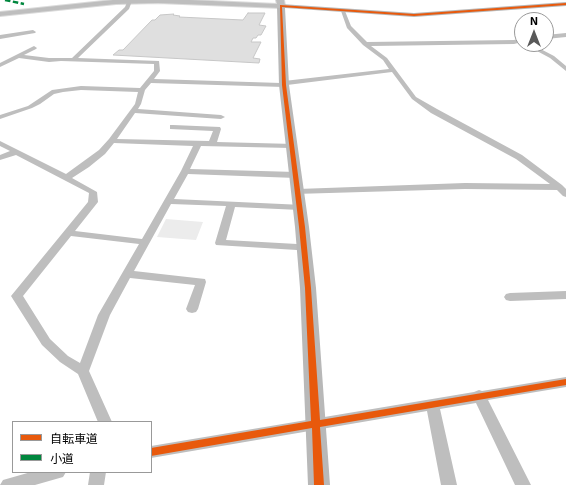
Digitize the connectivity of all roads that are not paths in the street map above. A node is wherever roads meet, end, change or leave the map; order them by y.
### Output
1 (128, 1) edge
2 (85, 2) edge
3 (280, 3) edge
4 (470, 3) dead end
5 (566, 4) edge
6 (483, 10) junction
7 (343, 11) junction
8 (0, 14) edge
9 (33, 32) dead end
10 (564, 36) edge
11 (0, 37) edge
12 (554, 37) edge
13 (514, 42) edge
14 (365, 44) junction
15 (34, 48) dead end
16 (541, 52) edge
17 (18, 56) junction
18 (73, 60) junction
19 (0, 65) edge
20 (566, 69) edge
21 (393, 70) junction
22 (149, 81) junction
23 (284, 84) junction
24 (142, 90) junction
25 (133, 111) junction
26 (0, 117) edge
27 (222, 117) dead end
28 (173, 127) dead end
29 (112, 141) junction
30 (0, 143) edge
31 (198, 143) junction
32 (212, 144) junction
33 (291, 146) junction
34 (16, 152) junction
35 (0, 158) edge
36 (185, 171) junction
37 (66, 178) junction
38 (560, 184) edge
39 (298, 192) junction
40 (566, 194) edge
41 (167, 201) junction
42 (232, 204) junction
43 (68, 233) junction
44 (143, 242) junction
45 (297, 247) dead end
46 (127, 274) junction
47 (566, 295) edge
48 (510, 296) dead end
49 (192, 309) dead end
50 (83, 371) junction
51 (566, 382) edge
52 (479, 395) junction
53 (432, 404) junction
54 (104, 421) edge
55 (315, 423) junction
56 (152, 452) edge
57 (54, 473) edge
58 (98, 473) edge
59 (8, 485) edge
60 (96, 485) edge
61 (319, 485) edge
62 (449, 485) edge
63 (523, 485) edge

1 - 2 main road
1 - 3 main road
1 - 18 street
2 - 8 main road
3 - 7 street
3 - 23 street
4 - 6 street
5 - 6 street
6 - 7 street
7 - 14 street
9 - 11 street
10 - 12 street
13 - 14 street
14 - 21 street
15 - 17 street
16 - 20 street
17 - 18 street
17 - 19 street
18 - 22 street
21 - 23 street
21 - 38 street
22 - 23 street
22 - 24 street
23 - 33 street
24 - 25 street
24 - 26 street
25 - 27 street
25 - 29 street
28 - 32 street
29 - 31 street
29 - 37 street
30 - 34 street
31 - 32 street
31 - 36 street
32 - 33 street
33 - 39 street
34 - 35 street
34 - 37 street
36 - 39 street
36 - 41 street
37 - 43 street
38 - 39 street
38 - 40 street
39 - 42 street
39 - 55 street
41 - 42 street
41 - 44 street
42 - 45 street
43 - 44 street
43 - 50 street
44 - 46 street
46 - 49 street
46 - 50 street
47 - 48 street
50 - 54 street
51 - 52 street
52 - 53 street
52 - 63 street
53 - 55 street
53 - 62 street
55 - 56 street
55 - 61 street
57 - 59 street
58 - 60 street

